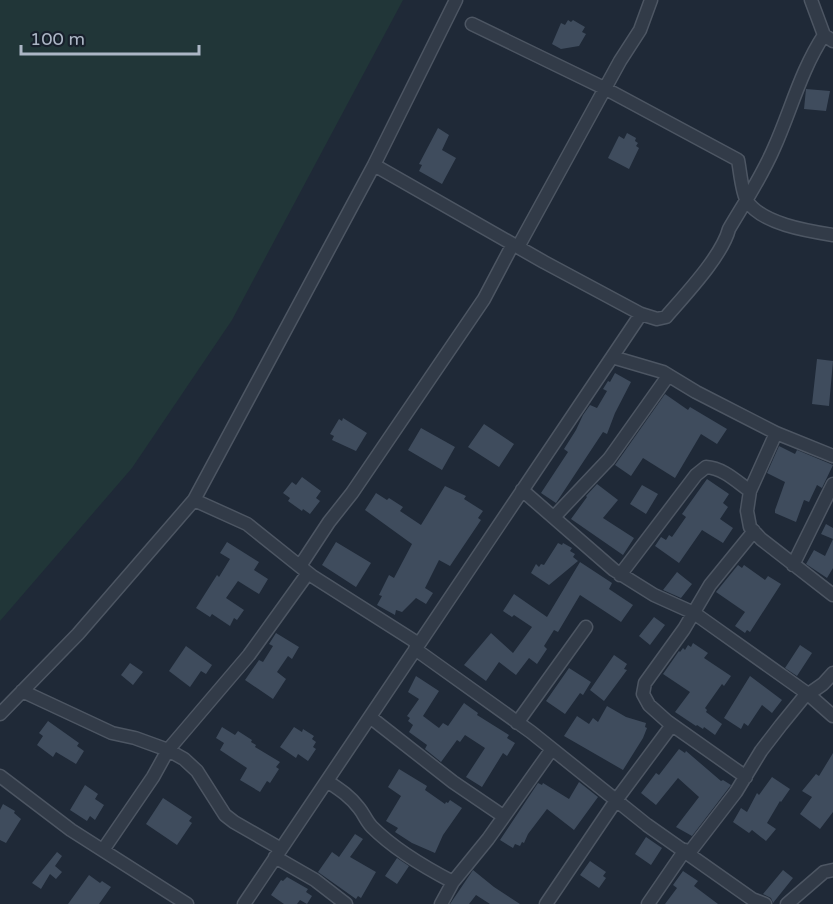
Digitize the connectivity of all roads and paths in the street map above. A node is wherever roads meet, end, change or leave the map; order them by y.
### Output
1 (456, 0) edge
2 (651, 0) edge
3 (810, 0) edge
4 (472, 24) dead end
5 (828, 38) edge
6 (606, 89) junction
7 (374, 165) junction
8 (746, 201) junction
9 (833, 235) edge
10 (515, 245) junction
11 (641, 314) junction
12 (612, 357) junction
13 (668, 376) junction
14 (776, 433) junction
15 (833, 456) edge
16 (833, 484) edge
17 (522, 490) junction
18 (750, 491) junction
19 (194, 500) junction
20 (554, 516) junction
21 (754, 531) junction
22 (793, 565) junction
23 (304, 569) junction
24 (620, 574) junction
25 (833, 595) edge
26 (694, 613) junction
27 (586, 627) dead end
28 (417, 647) junction
29 (833, 673) edge
30 (22, 691) junction
31 (808, 694) junction
32 (0, 714) edge
33 (833, 716) edge
34 (369, 717) junction
35 (517, 723) junction
36 (672, 725) junction
37 (552, 749) junction
38 (168, 750) junction
39 (0, 776) edge
40 (746, 777) junction
41 (327, 781) junction
42 (616, 799) junction
43 (503, 816) junction
44 (103, 850) junction
45 (687, 852) junction
46 (278, 853) junction
47 (830, 874) edge
48 (453, 882) junction
49 (187, 904) edge
50 (244, 904) edge
51 (346, 904) edge
52 (441, 904) edge
53 (546, 904) edge
54 (648, 904) edge
55 (765, 904) edge
56 (787, 904) edge

1 - 7 street
2 - 6 street
3 - 5 street
4 - 6 street
5 - 8 street
6 - 8 street
6 - 10 street
7 - 10 street
7 - 19 street
8 - 9 street
8 - 11 street
10 - 11 street
10 - 23 street
11 - 12 street
12 - 13 street
12 - 17 street
13 - 14 street
13 - 20 street
14 - 15 street
14 - 18 street
16 - 22 street
17 - 20 street
17 - 28 street
18 - 21 street
18 - 24 street
19 - 23 street
19 - 30 street
20 - 24 street
21 - 22 street
21 - 26 street
22 - 25 street
23 - 28 street
23 - 38 street
24 - 26 street
26 - 31 street
26 - 36 street
27 - 35 street
28 - 34 street
28 - 35 street
29 - 31 street
30 - 32 street
30 - 38 street
31 - 33 street
31 - 40 street
34 - 41 street
34 - 43 street
35 - 37 street
36 - 40 street
36 - 42 street
37 - 42 street
37 - 43 street
38 - 44 street
38 - 46 street
39 - 44 street
40 - 45 street
41 - 46 street
41 - 48 street
42 - 45 street
42 - 53 street
43 - 48 street
44 - 49 street
45 - 54 street
45 - 55 street
46 - 50 street
46 - 51 street
47 - 56 street
48 - 52 street

